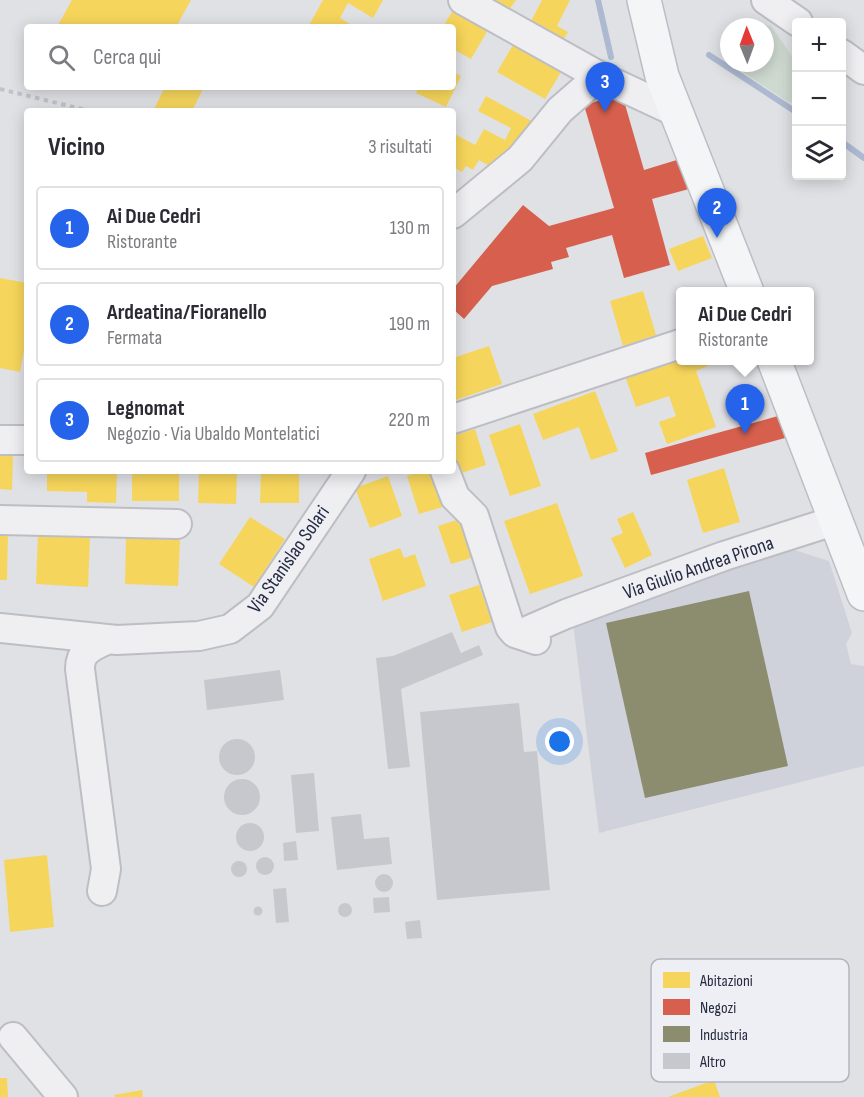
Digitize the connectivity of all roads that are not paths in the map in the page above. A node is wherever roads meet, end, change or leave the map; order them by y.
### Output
1 (463, 0) edge
2 (644, 0) edge
3 (765, 0) edge
4 (792, 18) edge
5 (846, 57) edge
6 (864, 70) edge
7 (599, 76) junction
8 (676, 112) junction
9 (456, 212) edge
10 (745, 287) edge
11 (676, 346) edge
12 (776, 365) edge
13 (456, 418) edge
14 (0, 440) edge
15 (24, 440) edge
16 (349, 474) edge
17 (446, 474) edge
18 (0, 520) edge
19 (837, 520) junction
20 (177, 524) dead end
21 (864, 594) edge
22 (0, 628) edge
23 (74, 647) junction
24 (102, 891) dead end
25 (13, 1037) dead end
26 (63, 1097) edge

1 - 7 street
2 - 8 main road
3 - 4 street
5 - 6 street
7 - 8 street
7 - 9 street
8 - 10 main road
11 - 13 street
12 - 19 main road
14 - 15 street
16 - 23 street, Via Stanislao Solari
17 - 19 street, Via Giulio Andrea Pirona
18 - 20 street
19 - 21 main road
22 - 23 street, Via Stanislao Solari
23 - 24 street
25 - 26 street

